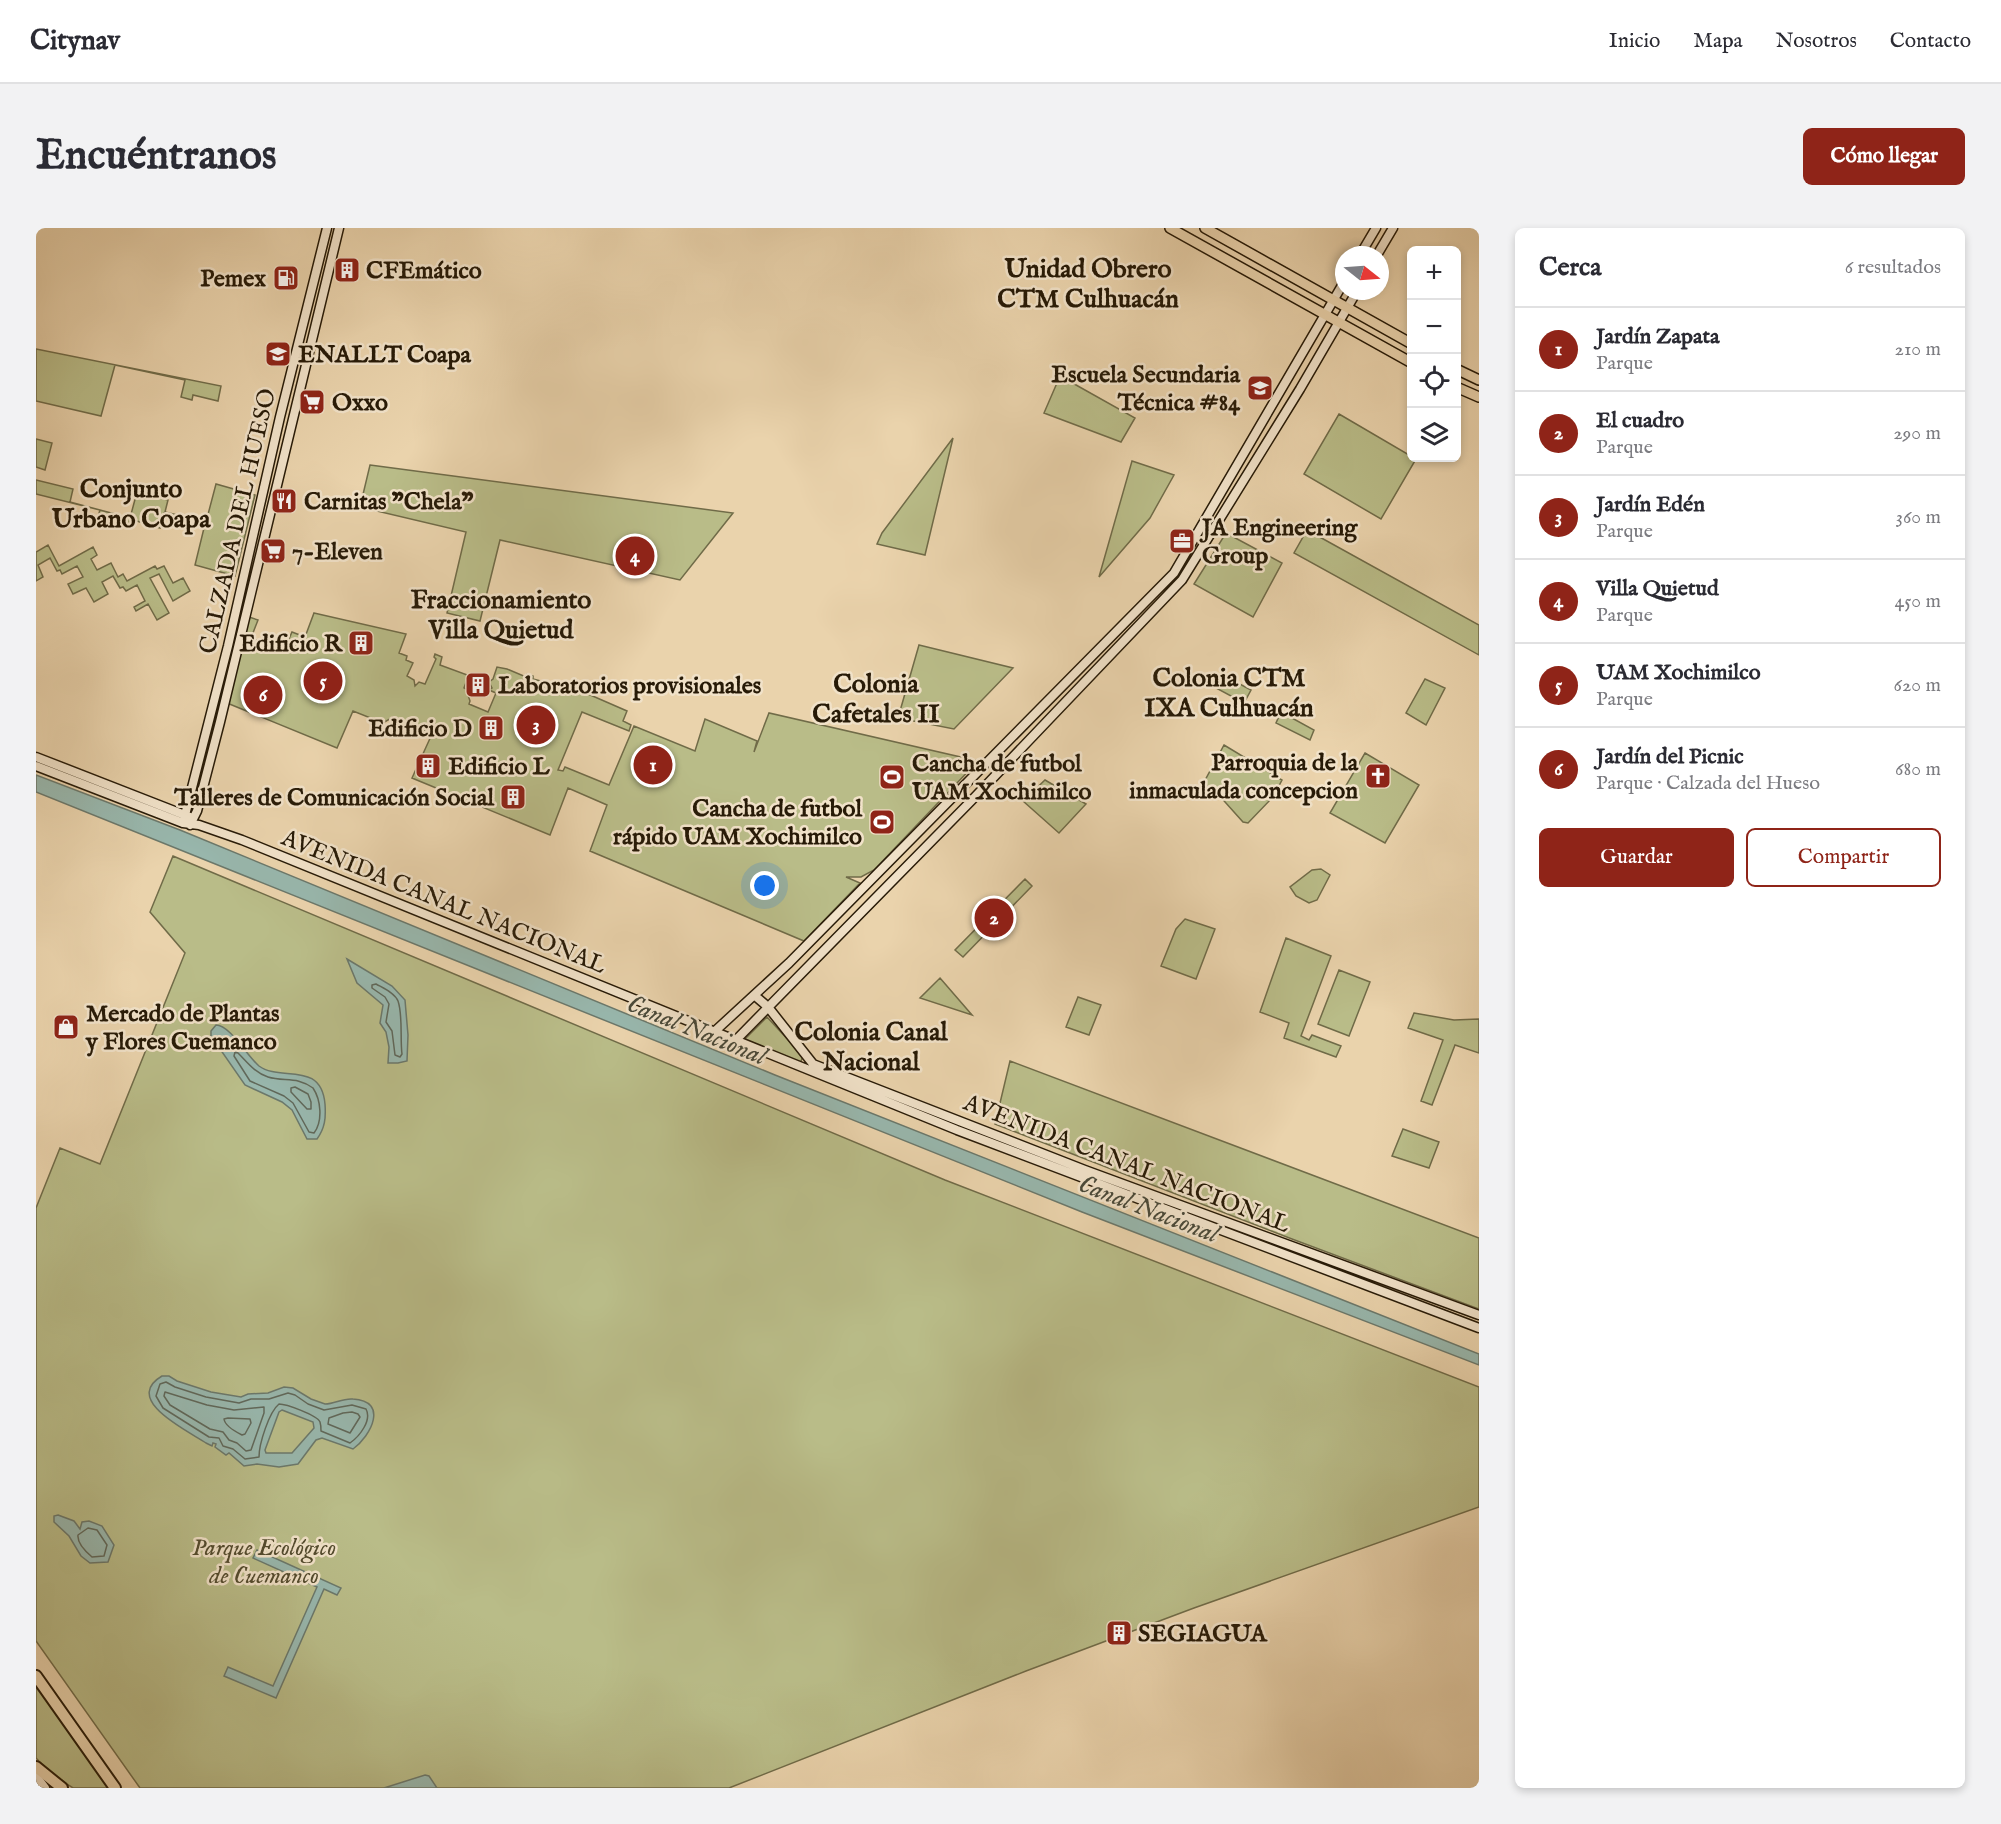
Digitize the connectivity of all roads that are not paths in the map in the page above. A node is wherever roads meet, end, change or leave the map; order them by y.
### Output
1 (327, 228) edge
2 (339, 228) edge
3 (1170, 228) edge
4 (1205, 228) edge
5 (1376, 228) edge
6 (1393, 228) edge
7 (1365, 246) edge
8 (1382, 246) edge
9 (1334, 300) junction
10 (1351, 300) edge
11 (1347, 307) junction
12 (1324, 314) junction
13 (1339, 322) junction
14 (1407, 341) edge
15 (1407, 360) edge
16 (1461, 371) edge
17 (1479, 380) edge
18 (1461, 389) edge
19 (1479, 397) edge
20 (1186, 552) junction
21 (1197, 558) junction
22 (36, 757) edge
23 (36, 766) edge
24 (190, 804) junction
25 (173, 810) junction
26 (190, 821) junction
27 (754, 995) junction
28 (768, 1007) junction
29 (714, 1032) junction
30 (735, 1041) junction
31 (1318, 1256) junction
32 (1314, 1267) junction
33 (1479, 1315) edge
34 (1479, 1328) edge
35 (36, 1676) edge
36 (36, 1767) edge
37 (36, 1776) edge
38 (45, 1788) edge
39 (62, 1788) edge
40 (115, 1788) edge

1 - 24 main road, CALZADA DEL HUESO
2 - 26 main road, CALZADA DEL HUESO
3 - 12 main road
4 - 9 main road
5 - 7 main road
6 - 8 main road
9 - 11 main road
9 - 12 main road
10 - 11 main road
11 - 13 main road
11 - 14 main road
12 - 13 main road
12 - 20 main road
13 - 15 main road
13 - 21 main road
16 - 17 main road
18 - 19 main road
20 - 21 main road
20 - 27 main road
21 - 28 main road
22 - 25 main road, AVENIDA CANAL NACIONAL
23 - 26 main road, AVENIDA CANAL NACIONAL
24 - 25 main road
24 - 26 main road, CALZADA DEL HUESO
25 - 26 main road, AVENIDA CANAL NACIONAL
26 - 29 main road, AVENIDA CANAL NACIONAL
27 - 28 main road, AVENIDA CANAL NACIONAL
27 - 29 main road
28 - 30 main road
28 - 31 main road, AVENIDA CANAL NACIONAL
29 - 30 main road, AVENIDA CANAL NACIONAL
30 - 32 main road, AVENIDA CANAL NACIONAL
31 - 32 main road
31 - 33 main road, AVENIDA CANAL NACIONAL
32 - 34 main road, AVENIDA CANAL NACIONAL
35 - 40 highway
36 - 39 highway
37 - 38 main road

